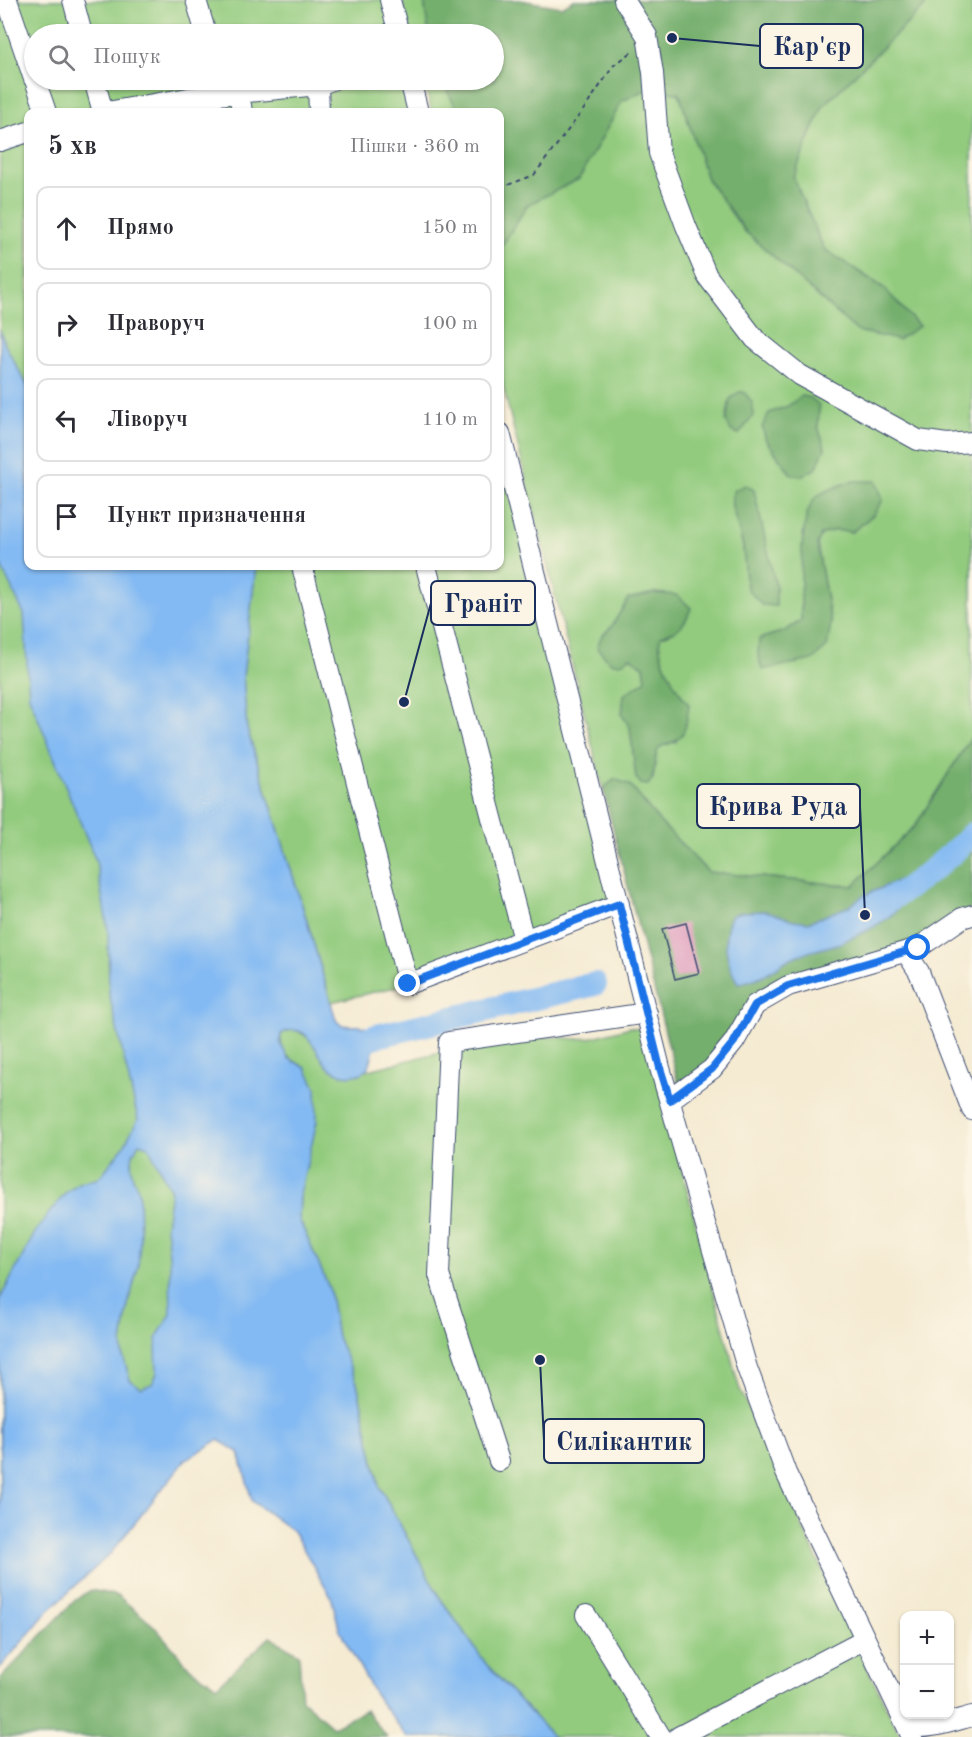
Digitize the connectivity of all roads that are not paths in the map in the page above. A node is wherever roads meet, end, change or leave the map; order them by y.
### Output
1 (7, 0) edge
2 (73, 0) edge
3 (196, 0) edge
4 (390, 0) edge
5 (624, 0) edge
6 (79, 24) edge
7 (203, 24) edge
8 (396, 24) edge
9 (24, 48) edge
10 (39, 90) edge
11 (97, 90) edge
12 (221, 90) edge
13 (236, 90) edge
14 (323, 90) edge
15 (412, 90) edge
16 (45, 108) edge
17 (104, 108) edge
18 (158, 108) edge
19 (241, 108) edge
20 (320, 108) edge
21 (417, 108) edge
22 (24, 133) edge
23 (0, 141) edge
24 (972, 442) edge
25 (504, 449) edge
26 (303, 570) edge
27 (427, 570) edge
28 (619, 904) junction
29 (972, 915) edge
30 (524, 940) junction
31 (906, 952) junction
32 (647, 1013) junction
33 (670, 1100) junction
34 (972, 1110) edge
35 (500, 1461) dead end
36 (586, 1615) dead end
37 (865, 1639) junction
38 (972, 1716) edge
39 (909, 1732) edge
40 (661, 1737) edge
41 (678, 1737) edge

1 - 9 street
2 - 6 street
3 - 7 street
4 - 8 street
5 - 24 street
10 - 16 street
11 - 17 street
12 - 18 street
13 - 19 street
14 - 20 street
15 - 21 street
22 - 23 street
25 - 28 street
26 - 30 street
27 - 30 street
28 - 30 street
28 - 32 street
29 - 31 street
31 - 33 street
31 - 34 street
32 - 33 street
32 - 35 street
33 - 37 street
36 - 40 street
37 - 39 street
37 - 41 street
38 - 39 street

